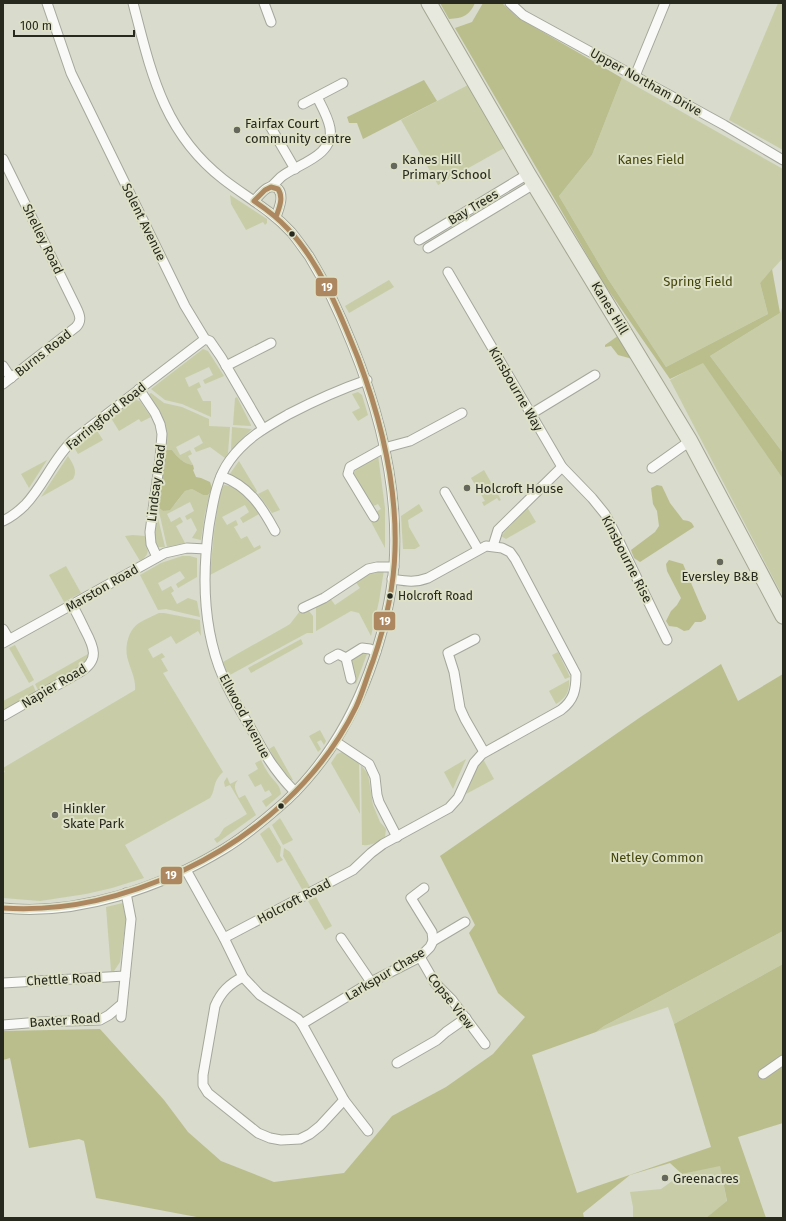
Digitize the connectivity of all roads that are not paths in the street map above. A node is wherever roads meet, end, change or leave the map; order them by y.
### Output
1 (47, 3) edge
2 (133, 3) edge
3 (264, 3) edge
4 (429, 3) edge
5 (510, 3) edge
6 (665, 3) edge
7 (271, 22) dead end
8 (635, 76) junction
9 (343, 83) dead end
10 (317, 96) junction
11 (303, 104) dead end
12 (270, 126) dead end
13 (3, 159) edge
14 (783, 160) edge
15 (295, 169) junction
16 (531, 179) junction
17 (272, 186) junction
18 (254, 201) junction
19 (276, 217) junction
20 (419, 240) dead end
21 (428, 248) dead end
22 (448, 272) dead end
23 (80, 320) joint
24 (258, 338) dead end
25 (205, 339) junction
26 (3, 366) edge
27 (226, 366) junction
28 (595, 375) dead end
29 (11, 378) junction
30 (367, 380) junction
31 (3, 384) edge
32 (139, 389) junction
33 (462, 413) dead end
34 (531, 414) junction
35 (263, 429) junction
36 (690, 440) junction
37 (384, 448) junction
38 (562, 467) junction
39 (652, 468) dead end
40 (221, 476) junction
41 (445, 492) dead end
42 (374, 512) dead end
43 (3, 521) edge
44 (275, 531) dead end
45 (493, 546) junction
46 (206, 549) junction
47 (478, 549) junction
48 (157, 557) junction
49 (394, 567) junction
50 (392, 579) junction
51 (72, 605) junction
52 (303, 608) dead end
53 (783, 616) edge
54 (3, 629) edge
55 (475, 639) dead end
56 (668, 640) dead end
57 (6, 641) edge
58 (376, 652) junction
59 (330, 656) dead end
60 (346, 658) junction
61 (351, 679) dead end
62 (3, 716) edge
63 (336, 742) junction
64 (484, 752) junction
65 (294, 792) junction
66 (397, 837) junction
67 (186, 870) junction
68 (424, 888) dead end
69 (126, 893) junction
70 (3, 908) edge
71 (465, 922) dead end
72 (224, 938) junction
73 (340, 938) dead end
74 (433, 941) junction
75 (420, 957) junction
76 (125, 976) junction
77 (243, 977) junction
78 (371, 982) junction
79 (3, 983) edge
80 (122, 1004) junction
81 (121, 1017) dead end
82 (466, 1018) junction
83 (302, 1024) junction
84 (3, 1025) edge
85 (485, 1044) dead end
86 (783, 1060) edge
87 (397, 1064) dead end
88 (763, 1074) dead end
89 (344, 1100) junction
90 (368, 1131) dead end

1 - 25 street, Solent Avenue
2 - 18 street
3 - 7 street
4 - 16 main road, Kanes Hill
5 - 8 street, Upper Northam Drive
6 - 8 street
8 - 14 street, Upper Northam Drive
9 - 10 street
10 - 11 street
10 - 15 street
12 - 15 street
13 - 23 street, Shelley Road
15 - 17 street
16 - 20 street, Bay Trees
16 - 21 street
16 - 36 main road, Kanes Hill
17 - 18 street
17 - 19 street
18 - 19 street
19 - 30 street
22 - 34 street, Kinsbourne Way
23 - 29 street, Burns Road
24 - 27 street
25 - 27 street, Solent Avenue
25 - 32 street, Farringford Road
26 - 29 street
27 - 35 street, Solent Avenue
28 - 34 street
29 - 31 street, Burns Road
30 - 35 street, Ellwood Avenue
30 - 37 street
32 - 43 street, Farringford Road
32 - 48 street, Lindsay Road
33 - 37 street
34 - 38 street, Kinsbourne Way
35 - 40 street, Ellwood Avenue
36 - 39 street
36 - 53 main road, Kanes Hill
37 - 42 street
37 - 49 street
38 - 45 street
38 - 56 street, Kinsbourne Rise
40 - 44 street
40 - 46 street, Ellwood Avenue
41 - 47 street
45 - 47 street
45 - 64 street, Holcroft Road
46 - 48 street, Marston Road
46 - 65 street, Ellwood Avenue
47 - 50 street
48 - 51 street, Marston Road
49 - 50 street
49 - 52 street
50 - 58 street
51 - 57 street, Marston Road
51 - 62 street, Napier Road
54 - 57 street
55 - 64 street
58 - 60 street
58 - 63 street
59 - 60 street
60 - 61 street
63 - 65 street
63 - 66 street
64 - 66 street, Holcroft Road
65 - 67 street
66 - 72 street, Holcroft Road
67 - 69 street
67 - 72 street
68 - 74 street
69 - 70 street
69 - 76 street
71 - 74 street, Larkspur Chase
72 - 77 street
73 - 78 street
74 - 75 street, Larkspur Chase
75 - 78 street, Larkspur Chase
75 - 82 street, Copse View
76 - 79 street, Chettle Road
76 - 80 street
77 - 83 street
77 - 89 street
78 - 83 street, Larkspur Chase
80 - 81 street
80 - 84 street, Baxter Road
82 - 85 street, Copse View
82 - 87 street
83 - 89 street
86 - 88 street
89 - 90 street

